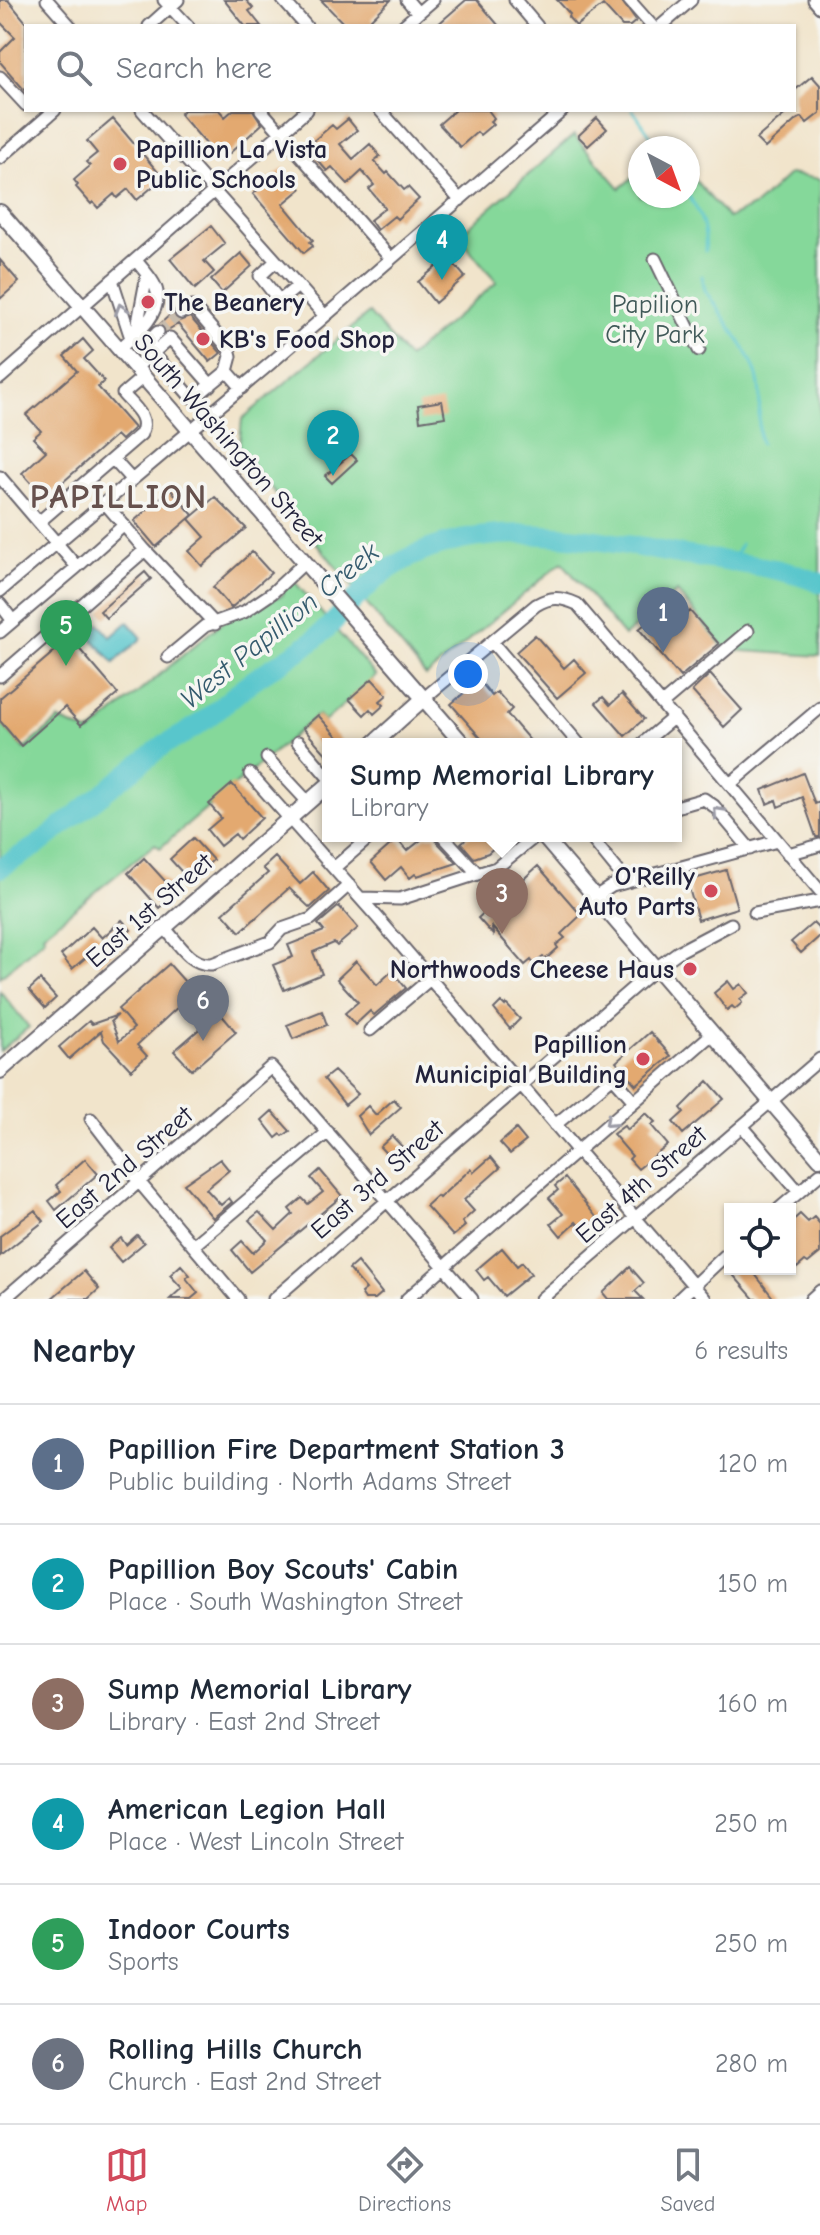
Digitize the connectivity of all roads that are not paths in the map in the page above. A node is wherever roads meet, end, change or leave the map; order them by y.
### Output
1 (47, 0) edge
2 (283, 0) edge
3 (407, 0) edge
4 (433, 0) edge
5 (515, 0) edge
6 (629, 0) edge
7 (691, 0) edge
8 (814, 0) edge
9 (171, 2) edge
10 (820, 7) edge
11 (418, 13) junction
12 (68, 24) edge
13 (151, 24) edge
14 (187, 24) edge
15 (304, 24) edge
16 (405, 24) edge
17 (535, 24) edge
18 (650, 24) edge
19 (663, 24) edge
20 (0, 77) edge
21 (24, 103) edge
22 (32, 112) edge
23 (53, 112) edge
24 (144, 112) edge
25 (263, 112) edge
26 (305, 112) edge
27 (382, 112) edge
28 (561, 112) edge
29 (41, 122) junction
30 (281, 133) junction
31 (0, 158) edge
32 (214, 192) junction
33 (460, 200) junction
34 (0, 212) edge
35 (391, 259) junction
36 (655, 259) dead end
37 (136, 260) junction
38 (276, 261) junction
39 (112, 280) junction
40 (298, 286) junction
41 (81, 308) junction
42 (181, 313) dead end
43 (325, 316) junction
44 (158, 332) tunnel mouth
45 (134, 336) junction
46 (119, 349) junction
47 (699, 350) dead end
48 (153, 353) junction
49 (227, 371) junction
50 (139, 372) junction
51 (0, 378) edge
52 (211, 385) junction
53 (242, 388) junction
54 (190, 432) junction
55 (113, 459) junction
56 (0, 477) edge
57 (131, 479) junction
58 (104, 502) junction
59 (39, 522) junction
60 (124, 525) junction
61 (57, 543) junction
62 (145, 550) junction
63 (304, 563) junction
64 (77, 567) junction
65 (0, 591) edge
66 (0, 604) edge
67 (13, 621) junction
68 (215, 624) junction
69 (748, 631) dead end
70 (0, 632) edge
71 (492, 642) junction
72 (168, 657) dead end
73 (0, 676) edge
74 (423, 699) junction
75 (662, 704) junction
76 (820, 708) edge
77 (674, 717) junction
78 (380, 738) edge
79 (458, 738) edge
80 (574, 738) edge
81 (649, 738) edge
82 (298, 742) dead end
83 (267, 758) dead end
84 (322, 770) edge
85 (250, 774) dead end
86 (730, 784) junction
87 (322, 790) edge
88 (308, 802) junction
89 (682, 805) edge
90 (290, 818) junction
91 (777, 841) junction
92 (364, 842) edge
93 (449, 842) edge
94 (529, 842) edge
95 (548, 842) edge
96 (594, 842) edge
97 (820, 845) edge
98 (750, 849) junction
99 (788, 854) junction
100 (334, 868) junction
101 (478, 874) junction
102 (627, 882) junction
103 (349, 885) junction
104 (820, 891) edge
105 (595, 897) junction
106 (361, 898) junction
107 (400, 899) junction
108 (820, 901) edge
109 (755, 913) dead end
110 (377, 917) junction
111 (731, 924) dead end
112 (165, 928) junction
113 (656, 968) junction
114 (430, 979) junction
115 (370, 1030) dead end
116 (712, 1034) junction
117 (820, 1059) edge
118 (0, 1071) edge
119 (520, 1084) junction
120 (634, 1101) junction
121 (770, 1102) junction
122 (91, 1119) dead end
123 (555, 1125) junction
124 (742, 1126) junction
125 (328, 1132) junction
126 (577, 1151) junction
127 (820, 1159) edge
128 (820, 1174) edge
129 (140, 1183) junction
130 (799, 1192) junction
131 (387, 1201) junction
132 (786, 1203) edge
133 (635, 1217) junction
134 (193, 1246) junction
135 (724, 1256) edge
136 (444, 1268) junction
137 (694, 1287) junction
138 (820, 1291) edge
139 (4, 1299) edge
140 (238, 1299) edge
141 (274, 1299) edge
142 (407, 1299) edge
143 (472, 1299) edge
144 (541, 1299) edge
145 (679, 1299) edge
146 (705, 1299) edge
147 (811, 1299) edge

1 - 12 street
2 - 15 street
3 - 11 street
4 - 11 street
5 - 17 street
6 - 18 street
7 - 19 street
8 - 10 street
9 - 13 street
9 - 14 street
11 - 16 street
20 - 21 street
22 - 29 street
23 - 29 street
24 - 32 street
25 - 30 street
26 - 30 street
27 - 33 street
28 - 33 street
29 - 31 street
30 - 32 street
30 - 35 street
32 - 37 street
32 - 38 street
33 - 35 street
34 - 41 main road, South Washington Street
35 - 43 street
36 - 47 street
37 - 39 street
37 - 45 street
38 - 40 street
38 - 40 street
39 - 41 street
45 -> 39 street
40 - 43 street
41 - 46 main road, South Washington Street
41 - 51 street
42 - 49 street
43 - 53 street
44 - 48 street
45 - 46 street
46 - 50 main road, South Washington Street
48 - 50 street
48 - 52 street
48 - 52 street
49 - 52 street
49 - 53 street
50 - 54 main road, South Washington Street
50 - 55 street
53 - 54 street
54 - 57 street
54 - 63 main road, South Washington Street
55 - 57 street
55 - 59 street
56 - 59 street
57 - 58 street
58 - 60 street
58 - 61 street
59 - 61 street
60 - 62 street
60 - 64 street
61 - 64 street
61 - 65 street
62 - 68 street
62 - 73 street
63 - 68 street
63 - 74 main road, South Washington Street
64 - 67 street
66 - 67 street
67 - 70 street
68 - 72 street
69 - 75 street
71 - 74 street
71 - 75 street
71 - 80 street
74 - 78 main road
74 - 79 main road, South Washington Street
75 - 77 street
76 - 86 street
77 - 81 street
77 - 86 street
82 - 84 street
83 - 88 street
85 - 90 street
86 - 91 street
87 - 88 main road, East 1st Street
88 - 90 main road, East 1st Street
98 -> 89 street
90 - 100 street
90 - 112 main road, East 1st Street
91 - 98 street
91 - 99 street
92 - 100 street
93 - 101 street
94 - 101 street
95 - 105 main road
96 - 102 street
97 - 99 street
98 - 102 street
99 - 104 street
100 - 103 street
101 - 107 street
102 - 105 street
103 - 106 street
103 - 112 street
105 - 113 main road
106 - 107 street
106 - 110 street
107 - 110 street
108 - 109 street
110 - 114 street
111 - 113 street, East 3rd Street
112 - 118 main road, East 1st Street
113 - 116 main road
113 - 119 street, East 3rd Street
114 - 115 street
114 - 119 street
116 - 120 street
116 - 121 main road
117 - 121 street, East 4th Street
119 - 123 street
119 - 131 street, East 3rd Street
120 - 123 street
120 -> 126 street
121 - 124 street, East 4th Street
121 - 127 main road
122 - 129 street
123 - 126 street
124 - 130 street
124 - 133 street, East 4th Street
125 - 129 street, East 2nd Street
125 - 131 street
125 - 134 street
126 - 133 street
126 - 136 street
128 - 130 street
129 - 134 street
129 - 139 street, East 2nd Street
130 - 132 street
131 - 136 street
131 - 141 street, East 3rd Street
133 - 137 street
133 - 144 street, East 4th Street
134 - 140 street
135 - 137 street
136 - 142 street
136 - 143 street
137 - 145 street
137 - 146 street
138 - 147 street

